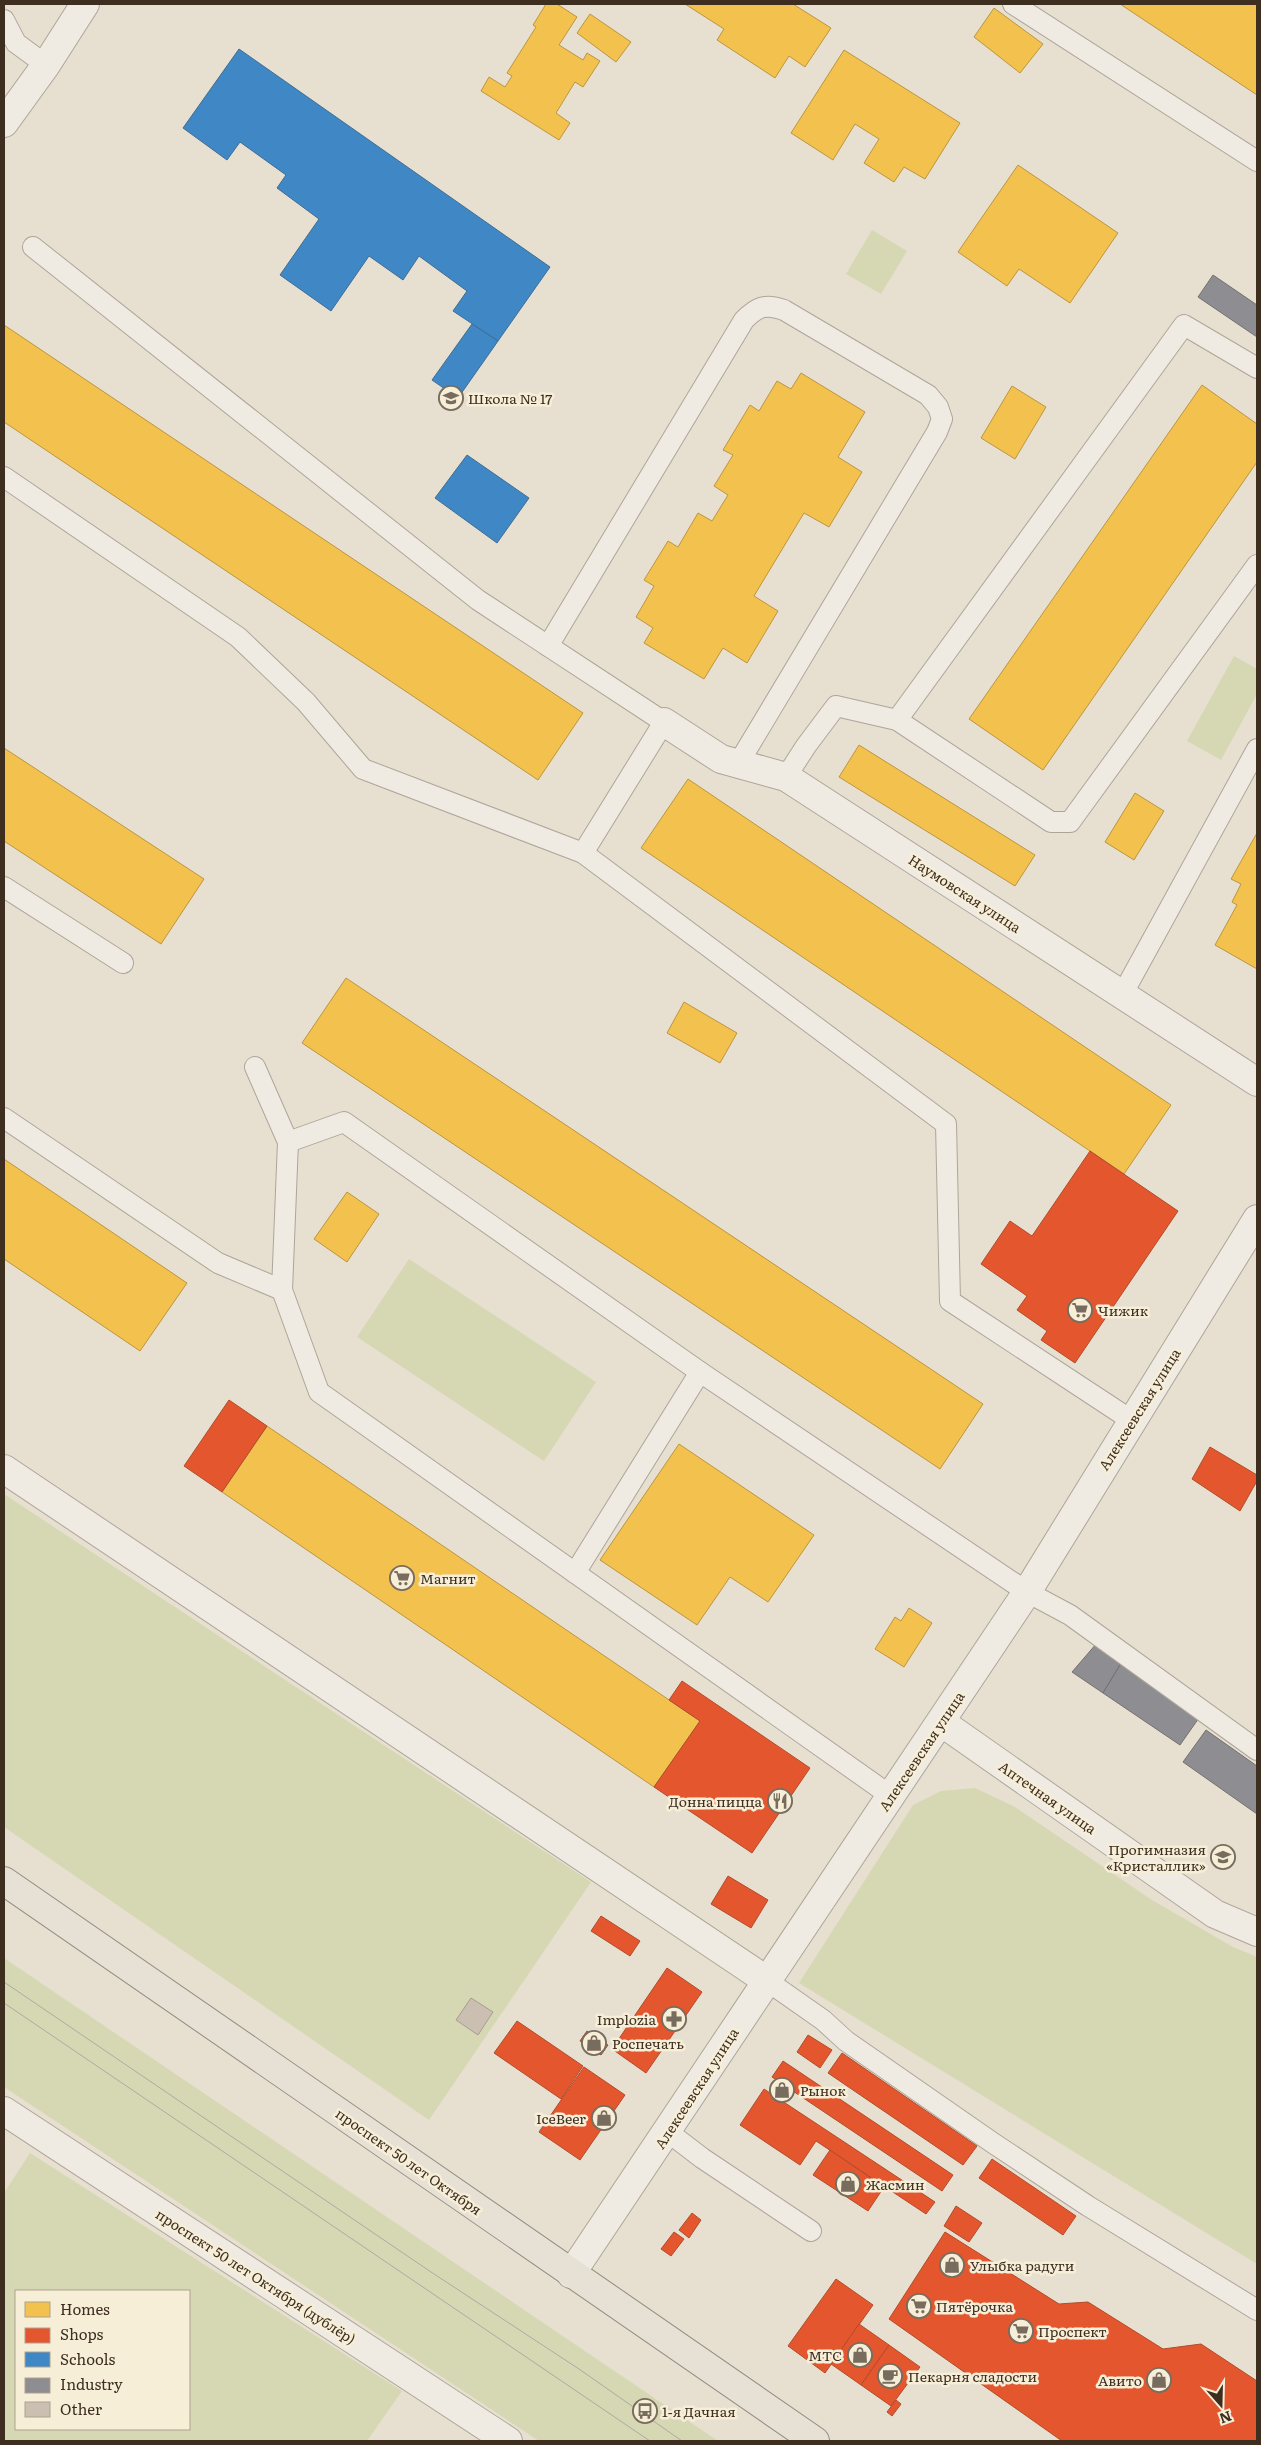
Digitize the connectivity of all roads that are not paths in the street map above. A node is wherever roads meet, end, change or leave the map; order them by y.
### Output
1 (85, 4) edge
2 (1013, 4) edge
3 (4, 20) edge
4 (46, 65) junction
5 (4, 123) edge
6 (1257, 161) edge
7 (33, 247) dead end
8 (1257, 368) edge
9 (4, 477) edge
10 (1257, 565) edge
11 (548, 646) junction
12 (897, 720) junction
13 (664, 722) junction
14 (1257, 749) edge
15 (738, 764) junction
16 (786, 777) junction
17 (584, 853) junction
18 (4, 887) edge
19 (124, 963) dead end
20 (1122, 995) junction
21 (255, 1067) dead end
22 (1257, 1082) edge
23 (4, 1118) edge
24 (288, 1142) junction
25 (1257, 1219) edge
26 (282, 1290) junction
27 (700, 1372) junction
28 (1131, 1420) junction
29 (4, 1468) edge
30 (575, 1573) junction
31 (1027, 1592) junction
32 (941, 1722) junction
33 (1257, 1750) edge
34 (891, 1796) junction
35 (4, 1882) edge
36 (1257, 1932) edge
37 (766, 1980) junction
38 (4, 2111) edge
39 (668, 2132) junction
40 (811, 2231) dead end
41 (571, 2274) junction
42 (1257, 2310) edge
43 (508, 2441) edge
44 (814, 2441) edge

1 - 4 street
2 - 6 lane
3 - 4 lane
4 - 5 street
7 - 11 lane
8 - 12 lane
9 - 17 lane
10 - 12 lane
11 - 13 lane
11 - 15 lane
12 - 16 lane
13 - 15 street, Наумовская улица
13 - 17 lane
14 - 20 lane
15 - 16 street, Наумовская улица
16 - 20 street, Наумовская улица
17 - 28 lane
18 - 19 lane
20 - 22 street, Наумовская улица
21 - 24 lane
23 - 26 lane
24 - 26 lane
24 - 27 lane
25 - 28 street, Алексеевская улица
26 - 30 lane
27 - 30 lane
27 - 31 lane
28 - 31 street, Алексеевская улица
29 - 37 street
30 - 34 lane
31 - 32 street, Алексеевская улица
31 - 33 lane
32 - 34 street, Алексеевская улица
32 - 36 street, Аптечная улица
34 - 37 street, Алексеевская улица
35 - 41 main road, проспект 50 лет Октября
37 - 39 street, Алексеевская улица
37 - 42 lane
38 - 43 street, проспект 50 лет Октября (дублёр)
39 - 40 lane
39 - 41 street, Алексеевская улица
41 - 44 main road, проспект 50 лет Октября

